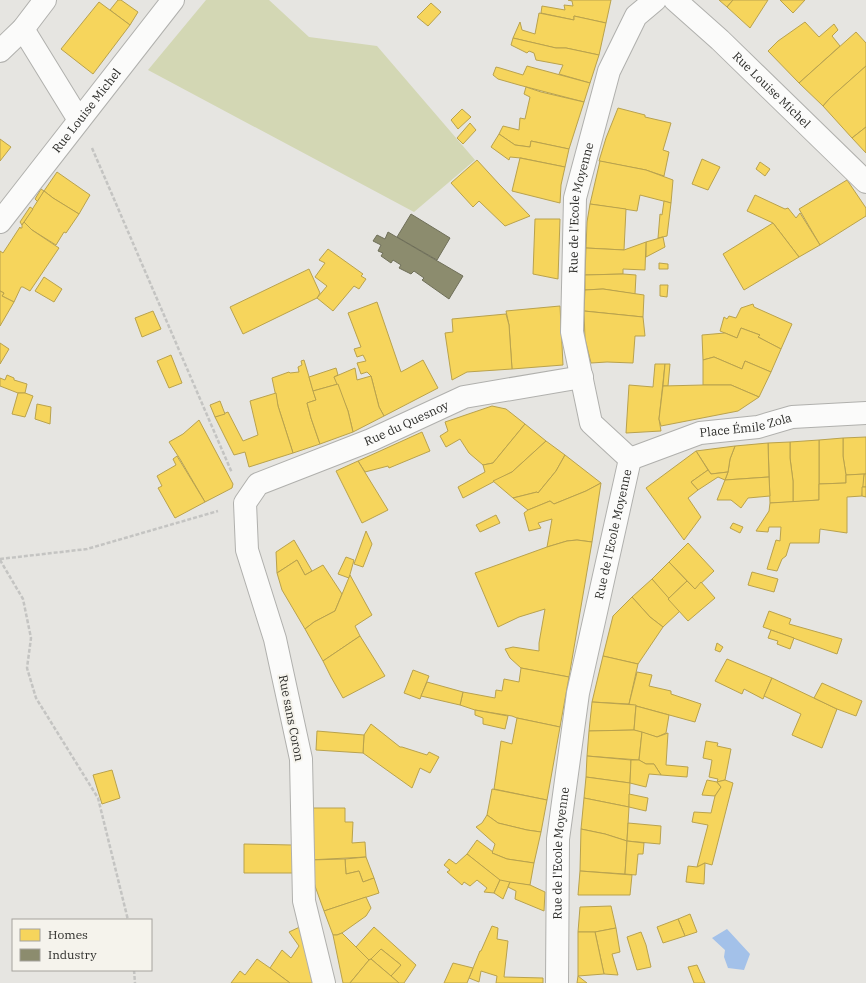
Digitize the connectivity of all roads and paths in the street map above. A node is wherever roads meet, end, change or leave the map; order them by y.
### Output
1 (45, 0) edge
2 (173, 0) edge
3 (655, 0) edge
4 (676, 0) edge
5 (23, 29) junction
6 (0, 51) edge
7 (80, 120) junction
8 (866, 182) edge
9 (0, 222) edge
10 (582, 378) junction
11 (866, 413) edge
12 (630, 459) junction
13 (244, 503) junction
14 (0, 560) edge
15 (128, 919) edge
16 (134, 971) edge
17 (135, 983) edge
18 (324, 983) edge
19 (557, 983) edge

1 - 5 street
2 - 7 street, Rue Louise Michel
3 - 10 street, Rue de l'Ecole Moyenne
4 - 8 street, Rue Louise Michel
5 - 6 street
5 - 7 street
7 - 9 street, Rue Louise Michel
7 - 13 path
10 - 12 street, Rue de l'Ecole Moyenne
10 - 13 street, Rue du Quesnoy
11 - 12 street, Place Émile Zola
12 - 19 street, Rue de l'Ecole Moyenne
13 - 14 path
13 - 18 street, Rue sans Coron
14 - 15 path
16 - 17 path

